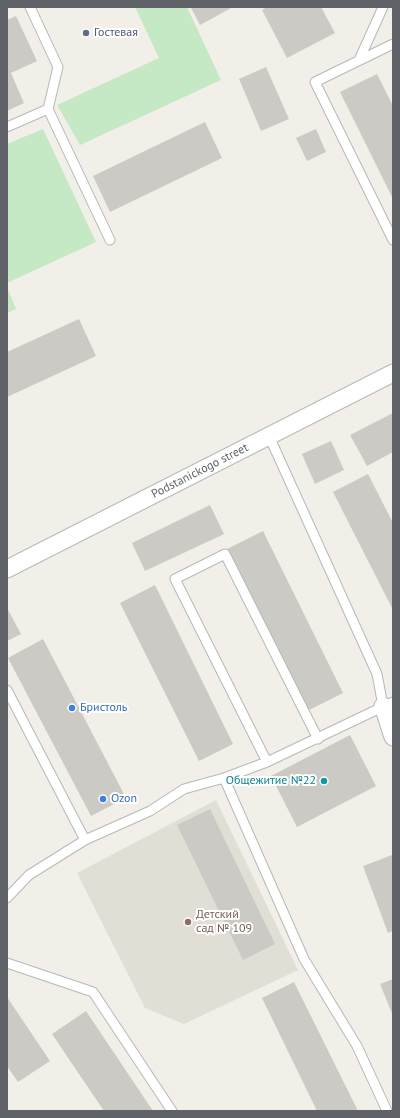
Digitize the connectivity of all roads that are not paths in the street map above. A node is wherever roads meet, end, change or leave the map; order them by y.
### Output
1 (30, 7) edge
2 (383, 7) edge
3 (393, 44) edge
4 (359, 60) junction
5 (48, 109) junction
6 (7, 127) edge
7 (110, 240) dead end
8 (393, 240) edge
9 (393, 373) edge
10 (269, 436) junction
11 (7, 568) edge
12 (7, 690) edge
13 (388, 704) edge
14 (393, 737) edge
15 (318, 739) junction
16 (267, 762) junction
17 (224, 778) junction
18 (85, 840) junction
19 (7, 898) edge
20 (7, 963) edge
21 (172, 1111) edge
22 (387, 1111) edge

1 - 5 lane
2 - 4 lane
3 - 4 lane
4 - 8 lane
5 - 6 lane
5 - 7 lane
9 - 10 street, Podstanickogo street
10 - 11 street, Podstanickogo street
10 - 13 lane
12 - 18 lane
13 - 14 street
13 - 15 lane
15 - 16 lane
15 - 16 lane
16 - 17 lane
17 - 18 lane
17 - 22 lane
18 - 19 lane
20 - 21 lane

